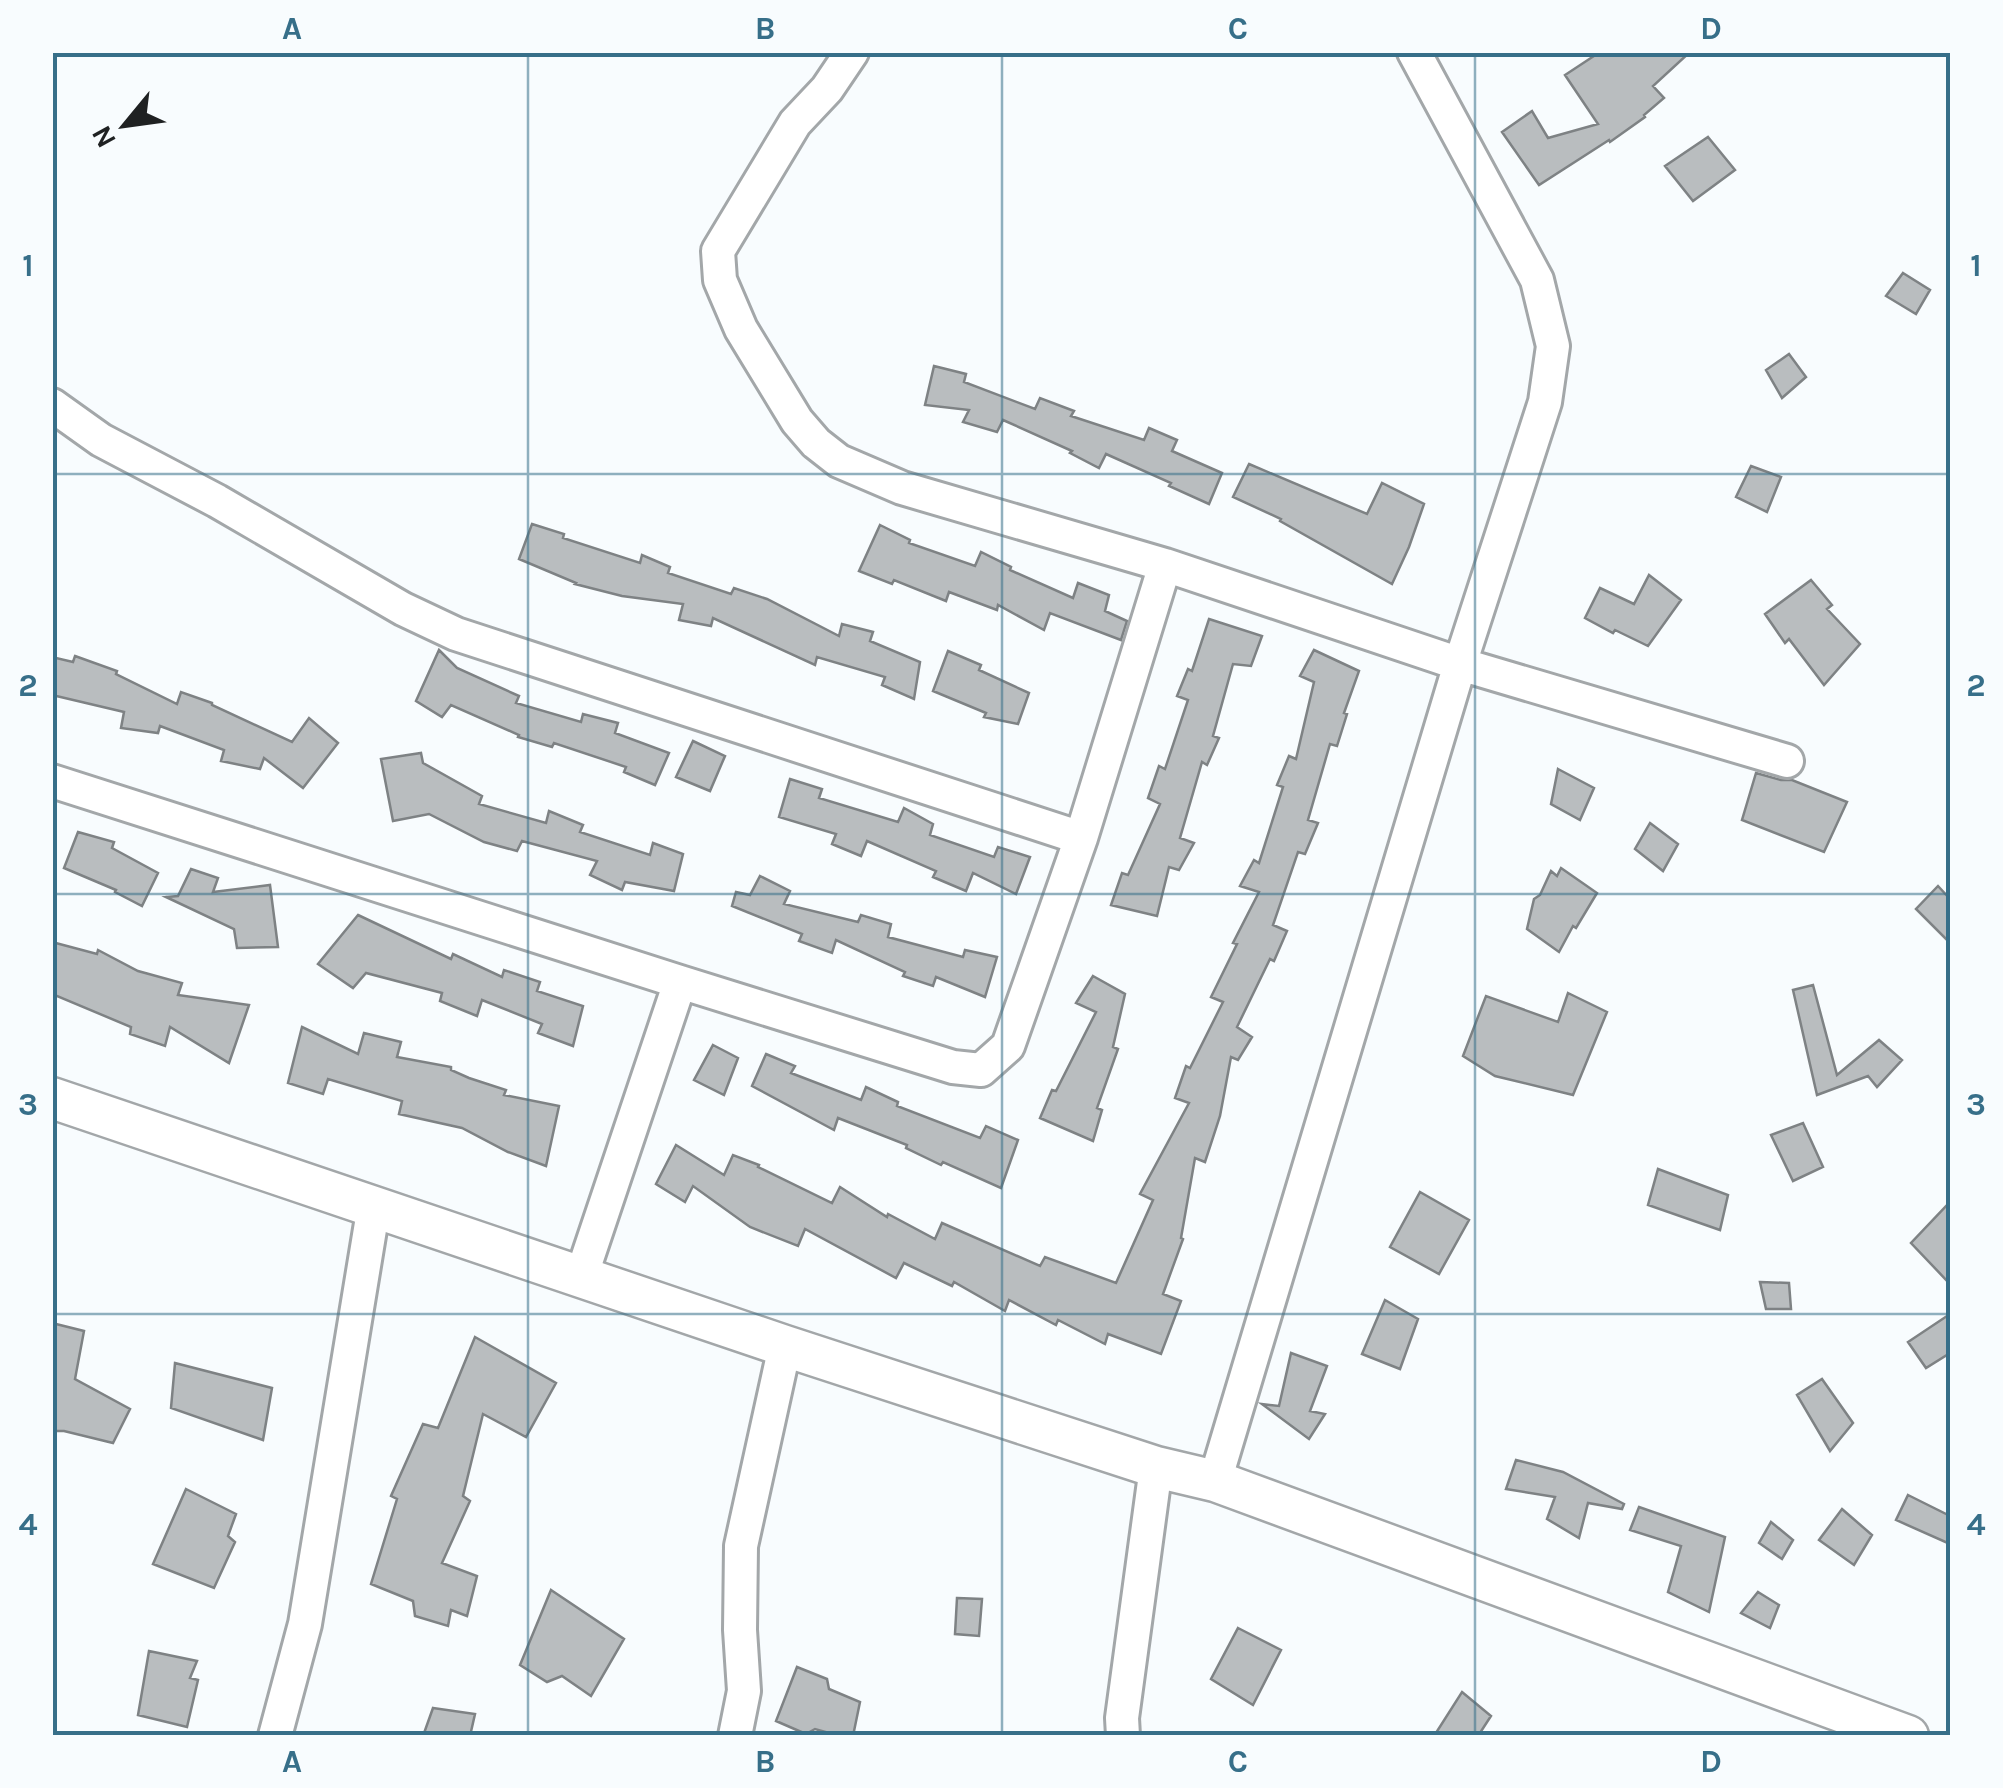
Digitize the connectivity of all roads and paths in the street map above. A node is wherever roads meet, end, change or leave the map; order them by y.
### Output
1 (852, 52) edge
2 (1414, 52) edge
3 (52, 406) edge
4 (1164, 565) junction
5 (1460, 664) junction
6 (1787, 761) dead end
7 (52, 780) edge
8 (1082, 838) junction
9 (680, 982) junction
10 (52, 1098) edge
11 (374, 1206) junction
12 (580, 1277) junction
13 (785, 1346) junction
14 (1156, 1467) junction
15 (1215, 1480) junction
16 (276, 1736) edge
17 (735, 1736) edge
18 (1123, 1736) edge
19 (1908, 1736) edge

1 - 4 street
2 - 5 street
3 - 8 street
4 - 5 street
4 - 8 street
5 - 6 street
5 - 15 street
7 - 9 street
8 - 9 street
9 - 12 street
10 - 11 street
11 - 12 street
11 - 16 street
12 - 13 street
13 - 14 street
13 - 17 street
14 - 15 street
14 - 18 street
15 - 19 street

